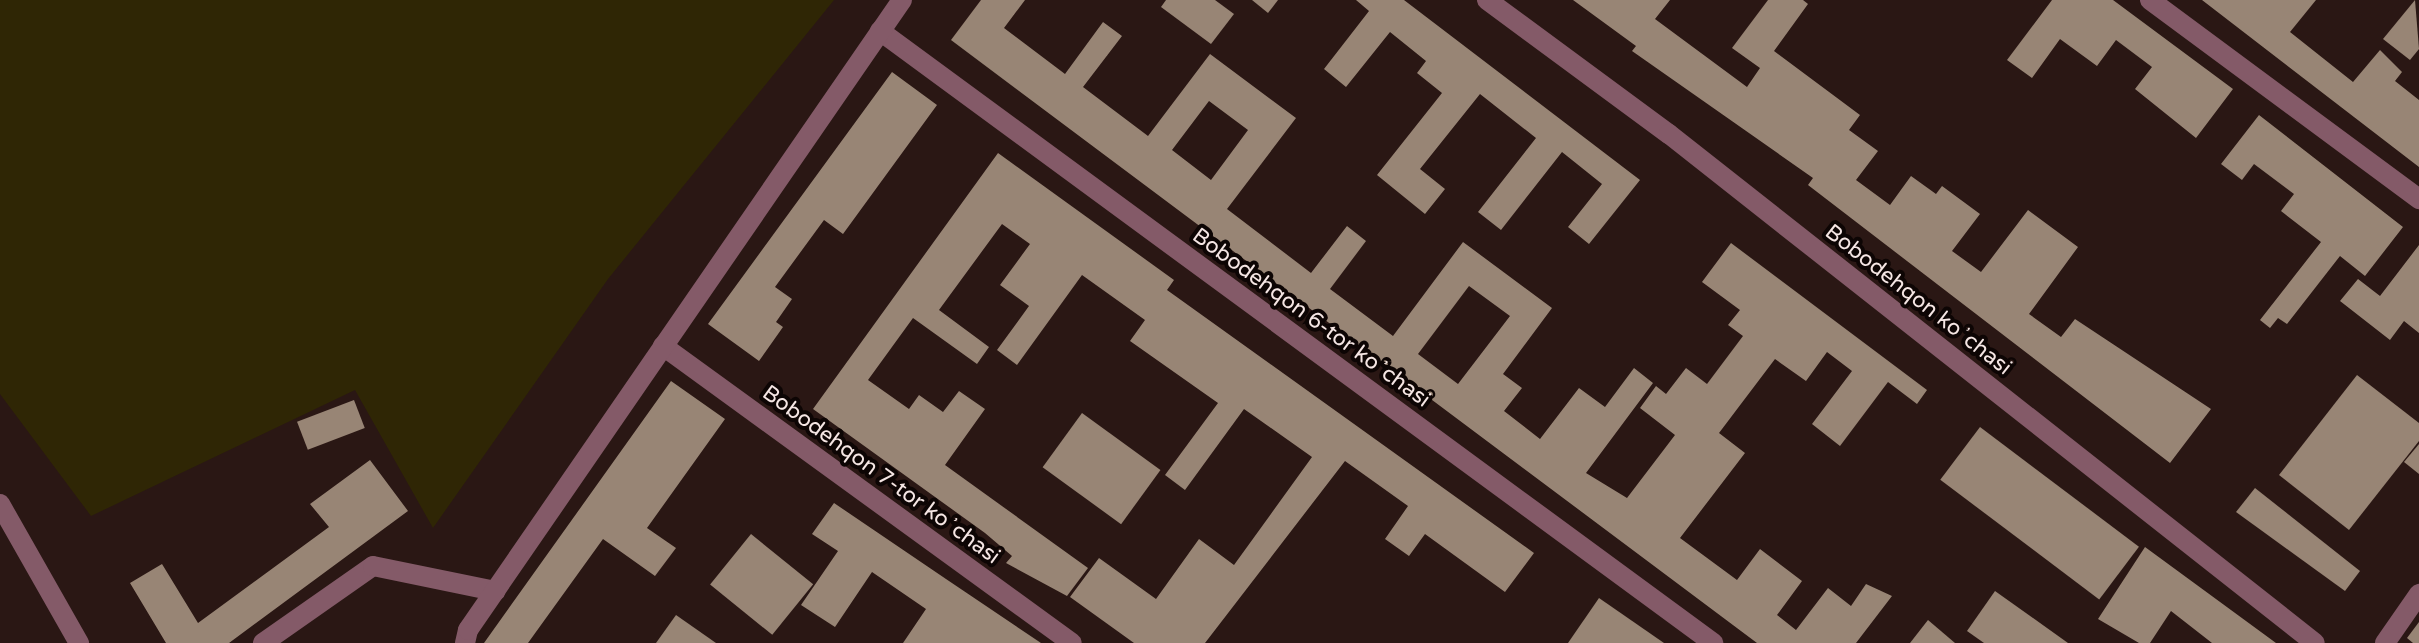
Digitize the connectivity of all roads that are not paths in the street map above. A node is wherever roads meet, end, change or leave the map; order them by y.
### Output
1 (902, 0) edge
2 (1487, 0) edge
3 (2150, 0) edge
4 (880, 31) junction
5 (2419, 199) edge
6 (663, 346) junction
7 (0, 504) edge
8 (495, 591) junction
9 (2419, 594) edge
10 (79, 643) edge
11 (263, 643) edge
12 (465, 643) edge
13 (1072, 643) edge
14 (1713, 643) edge
15 (2315, 643) edge
16 (2385, 643) edge

1 - 4 street
2 - 15 street, Bobodehqon koʼchasi
3 - 5 street
4 - 6 street
4 - 14 street, Bobodehqon 6-tor koʼchasi
6 - 8 street
6 - 13 street, Bobodehqon 7-tor koʼchasi
7 - 10 street
8 - 11 street
8 - 12 street
9 - 16 street

